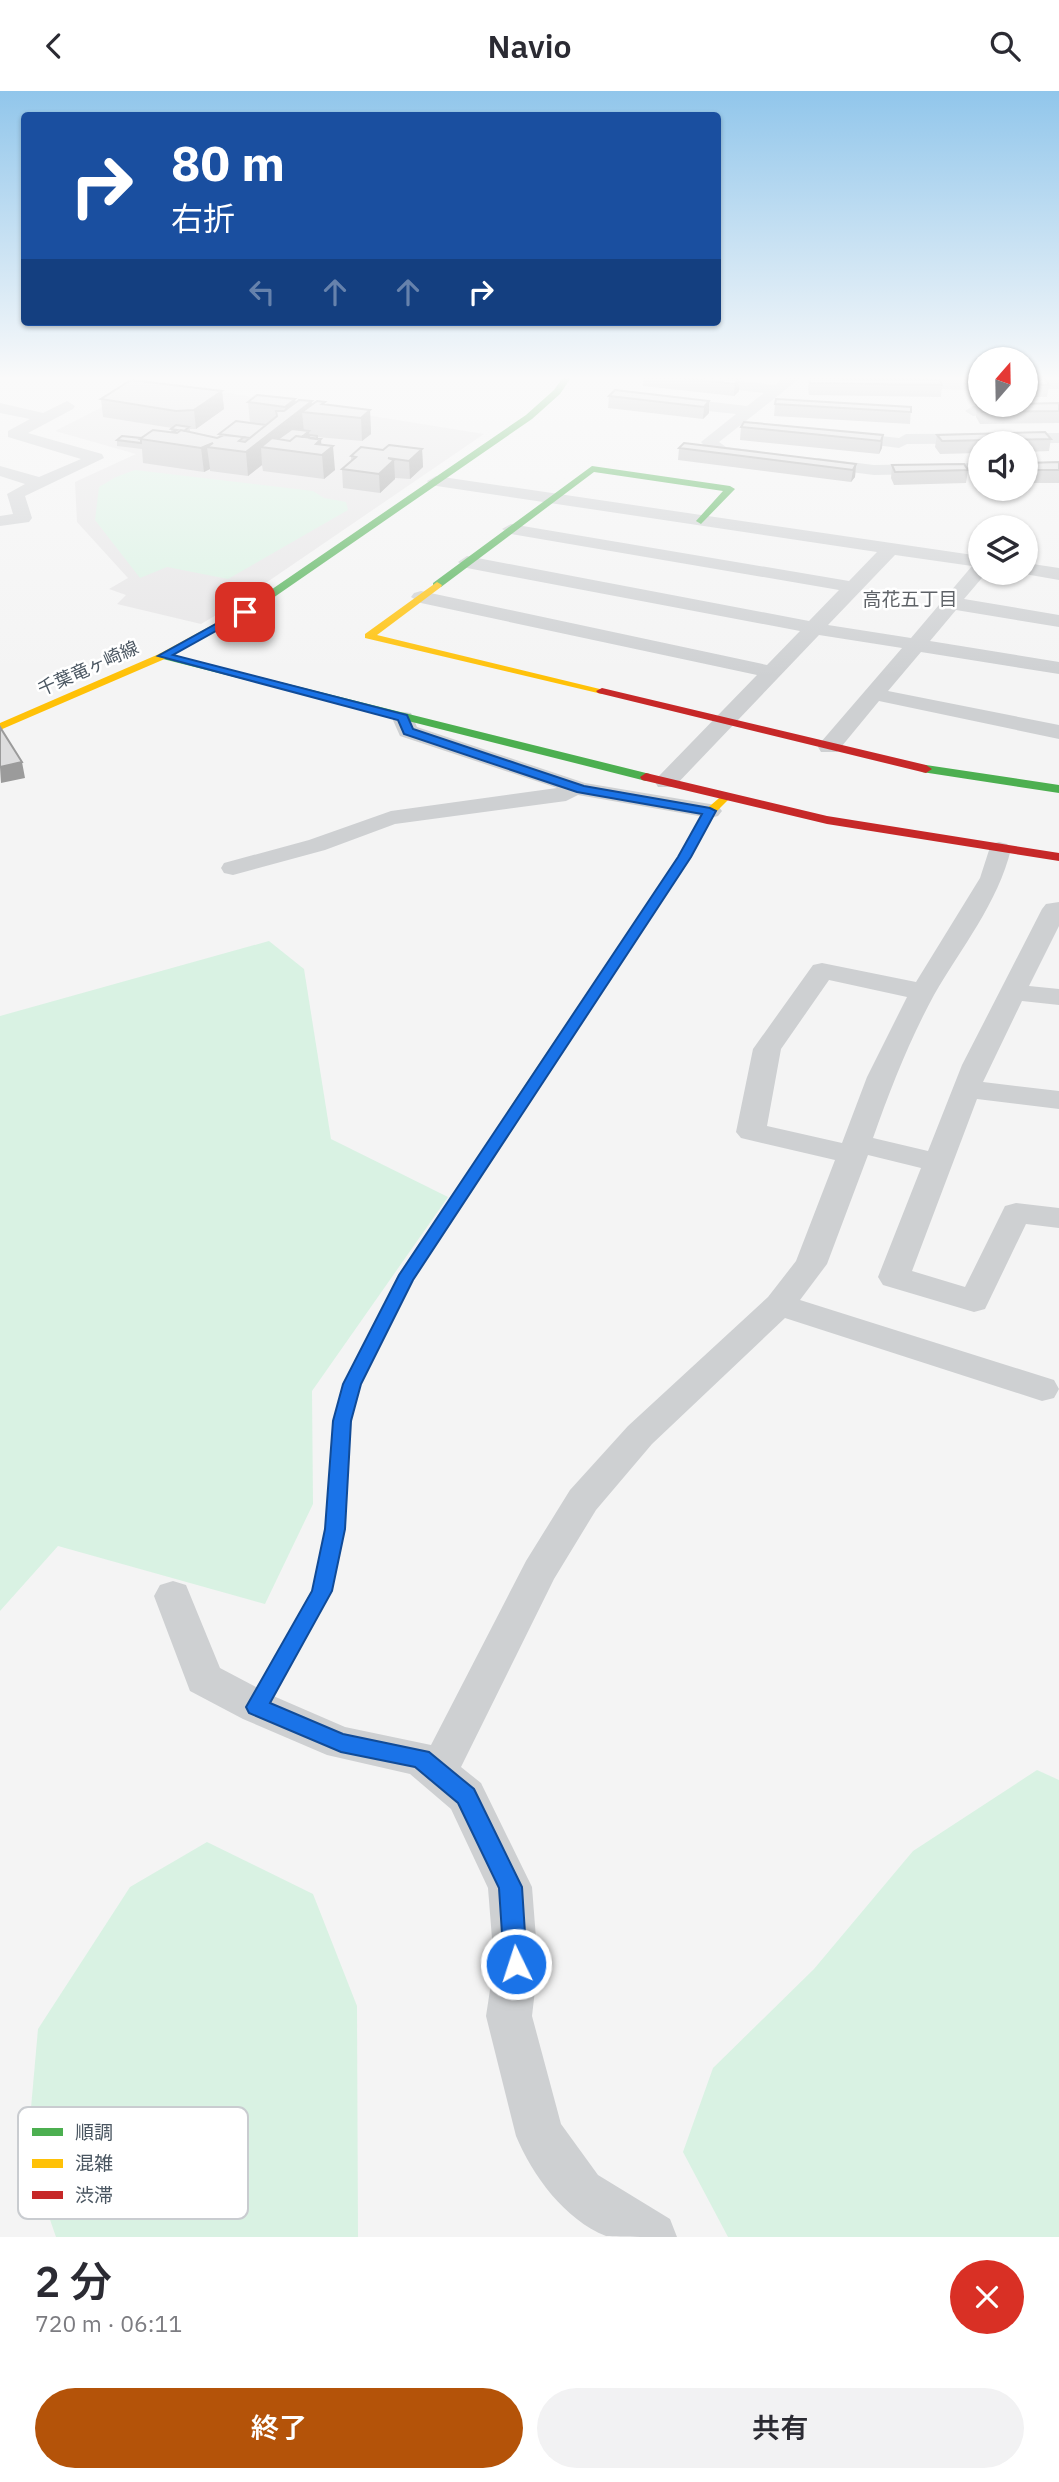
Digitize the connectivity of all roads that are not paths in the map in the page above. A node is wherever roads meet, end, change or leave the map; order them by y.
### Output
1 (17, 476) edge
2 (55, 476) edge
3 (443, 476) edge
4 (582, 476) edge
5 (641, 476) edge
6 (436, 481) junction
7 (40, 483) junction
8 (553, 498) junction
9 (0, 521) edge
10 (701, 521) junction
11 (511, 529) junction
12 (890, 549) junction
13 (968, 560) edge
14 (467, 562) junction
15 (1038, 571) edge
16 (1059, 574) edge
17 (968, 583) edge
18 (853, 587) junction
19 (421, 597) junction
20 (951, 603) junction
21 (1059, 621) edge
22 (813, 628) junction
23 (916, 645) junction
24 (163, 656) junction
25 (1059, 668) edge
26 (770, 672) junction
27 (874, 694) junction
28 (403, 718) junction
29 (722, 721) junction
30 (0, 727) edge
31 (1059, 732) edge
32 (829, 747) junction
33 (666, 782) junction
34 (574, 787) junction
35 (1059, 789) edge
36 (717, 804) junction
37 (999, 849) junction
38 (1059, 857) edge
39 (233, 868) dead end
40 (1059, 910) edge
41 (923, 992) junction
42 (1013, 992) junction
43 (1059, 997) edge
44 (967, 1089) junction
45 (1059, 1100) edge
46 (856, 1150) junction
47 (939, 1163) junction
48 (1059, 1218) edge
49 (779, 1305) junction
50 (1042, 1389) dead end
51 (173, 1596) dead end
52 (257, 1707) junction
53 (437, 1773) junction
54 (652, 2237) edge

1 - 7 street
2 - 7 street
3 - 6 street, 千葉竜ヶ崎線
4 - 8 street
5 - 10 street
6 - 8 street
6 - 24 street, 千葉竜ヶ崎線
7 - 9 street
8 - 10 street
8 - 11 street
10 - 12 street
11 - 14 street
11 - 18 street
12 - 13 street
12 - 18 street
14 - 19 street
14 - 22 street
15 - 16 street
17 - 20 street
18 - 22 street
19 - 26 street
19 - 29 street
20 - 21 street
20 - 23 street
22 - 23 street
22 - 26 street
23 - 25 street
23 - 27 street
24 - 28 street
24 - 30 street, 千葉竜ヶ崎線
26 - 29 street
27 - 31 street
27 - 32 street
28 - 33 street
28 - 34 street
29 - 32 street
29 - 33 street
32 - 35 street
33 - 36 street
34 - 36 street
34 - 39 street
36 - 37 street
36 - 52 street
37 - 38 street
37 - 41 street
40 - 42 street
41 - 46 street
41 - 46 street
42 - 43 street
42 - 44 street
44 - 45 street
44 - 47 street
46 - 47 street
46 - 49 street
47 - 48 street
49 - 50 street
49 - 53 street
51 - 52 street
52 - 53 street
53 - 54 street

